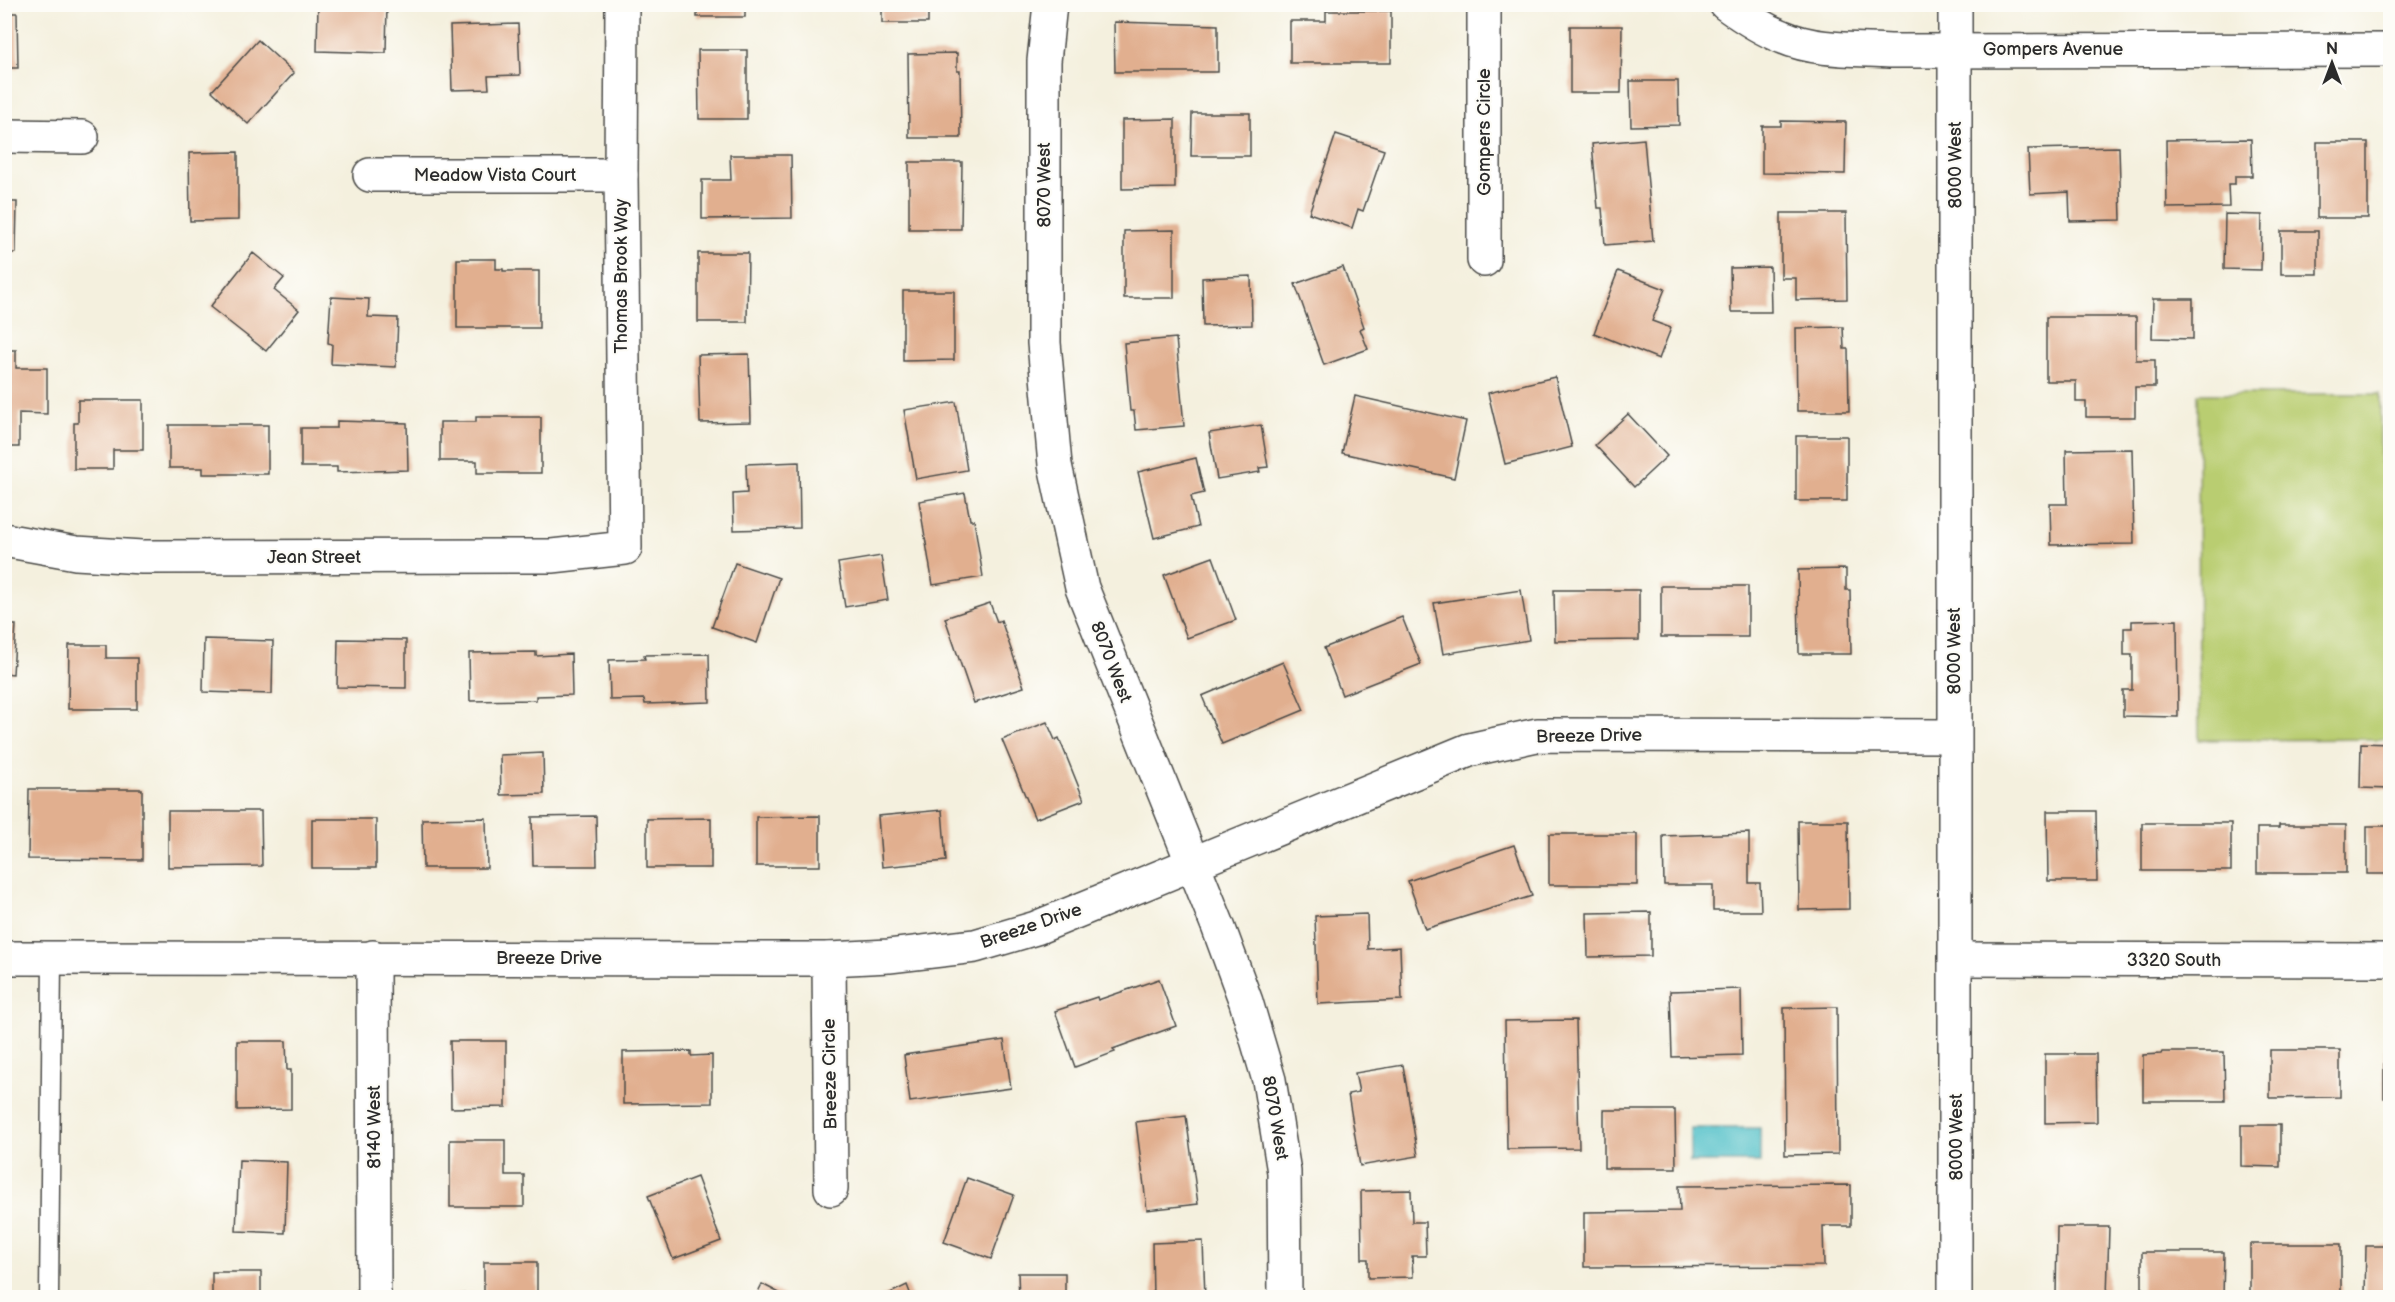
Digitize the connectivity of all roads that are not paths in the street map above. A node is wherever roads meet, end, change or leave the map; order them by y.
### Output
1 (622, 4) edge
2 (1050, 4) edge
3 (1484, 4) edge
4 (1726, 4) edge
5 (1955, 4) edge
6 (1955, 49) junction
7 (2391, 50) edge
8 (4, 136) edge
9 (82, 137) dead end
10 (370, 175) dead end
11 (621, 175) junction
12 (1484, 260) dead end
13 (4, 540) edge
14 (625, 548) joint
15 (1954, 736) junction
16 (1192, 863) junction
17 (373, 957) junction
18 (4, 958) edge
19 (52, 958) junction
20 (829, 959) junction
21 (1957, 959) junction
22 (2391, 960) edge
23 (831, 1190) dead end
24 (49, 1298) edge
25 (374, 1298) edge
26 (1286, 1298) edge
27 (1955, 1298) edge

1 - 11 street, Thomas Brook Way
2 - 16 street, 8070 West
3 - 12 street, Gompers Circle
4 - 6 street, Gompers Avenue
5 - 6 street, 8000 West
6 - 7 street, Gompers Avenue
6 - 15 street, 8000 West
8 - 9 street
10 - 11 street, Meadow Vista Court
11 - 14 street, Thomas Brook Way
13 - 14 street, Jean Street
15 - 16 street, Breeze Drive
15 - 21 street, 8000 West
16 - 20 street, Breeze Drive
16 - 26 street, 8070 West
17 - 19 street, Breeze Drive
17 - 20 street, Breeze Drive
17 - 25 street, 8140 West
18 - 19 street, Breeze Drive
19 - 24 lane
20 - 23 street, Breeze Circle
21 - 22 street, 3320 South
21 - 27 street, 8000 West

